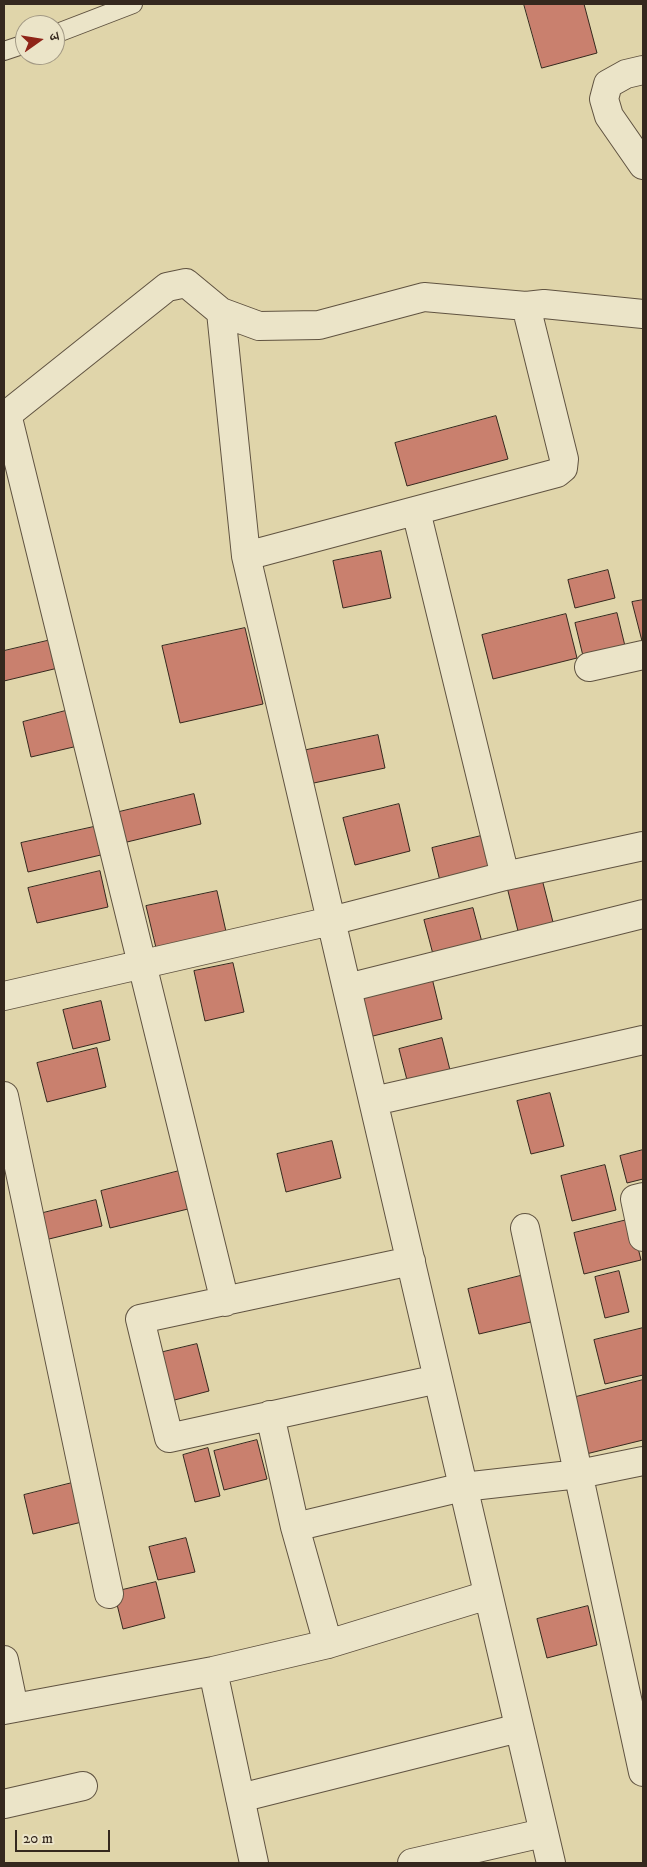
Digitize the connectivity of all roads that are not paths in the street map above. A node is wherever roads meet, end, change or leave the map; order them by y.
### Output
1 (133, 4) edge
2 (65, 30) edge
3 (643, 70) edge
4 (643, 164) edge
5 (526, 306) junction
6 (221, 312) junction
7 (643, 314) edge
8 (6, 415) edge
9 (416, 511) junction
10 (246, 556) junction
11 (643, 655) edge
12 (589, 667) dead end
13 (643, 846) edge
14 (505, 876) junction
15 (643, 914) edge
16 (331, 921) junction
17 (143, 964) junction
18 (347, 988) junction
19 (4, 996) edge
20 (643, 1040) edge
21 (4, 1096) edge
22 (374, 1101) junction
23 (643, 1196) edge
24 (525, 1228) dead end
25 (643, 1237) edge
26 (411, 1262) junction
27 (226, 1302) junction
28 (438, 1379) junction
29 (270, 1415) junction
30 (643, 1461) edge
31 (579, 1474) junction
32 (463, 1487) junction
33 (295, 1527) junction
34 (109, 1594) dead end
35 (488, 1595) junction
36 (328, 1644) junction
37 (4, 1660) edge
38 (212, 1671) junction
39 (9, 1709) edge
40 (519, 1728) junction
41 (643, 1772) edge
42 (84, 1786) dead end
43 (240, 1798) junction
44 (4, 1804) edge
45 (543, 1833) junction
46 (254, 1863) edge
47 (412, 1863) edge
48 (551, 1863) edge

1 - 2 lane
3 - 4 street
5 - 6 street
5 - 7 street
5 - 9 street
6 - 8 street
6 - 10 street
8 - 17 street
9 - 10 street
9 - 14 street
10 - 16 street
11 - 12 street
13 - 14 street
14 - 16 street
15 - 18 street
16 - 17 street
16 - 18 street
17 - 19 street
17 - 27 street
18 - 22 street
20 - 22 street
21 - 34 street
22 - 26 street
23 - 25 street
24 - 31 street
26 - 27 street
26 - 28 street
27 - 29 street
28 - 29 street
28 - 32 street
29 - 33 street
30 - 31 street
31 - 32 street
31 - 41 street
32 - 33 street
32 - 35 street
33 - 36 street
35 - 36 street
35 - 40 street
36 - 38 street
37 - 39 street
38 - 39 street
38 - 43 street
40 - 43 street
40 - 45 street
42 - 44 street
43 - 46 street
45 - 47 street
45 - 48 street

